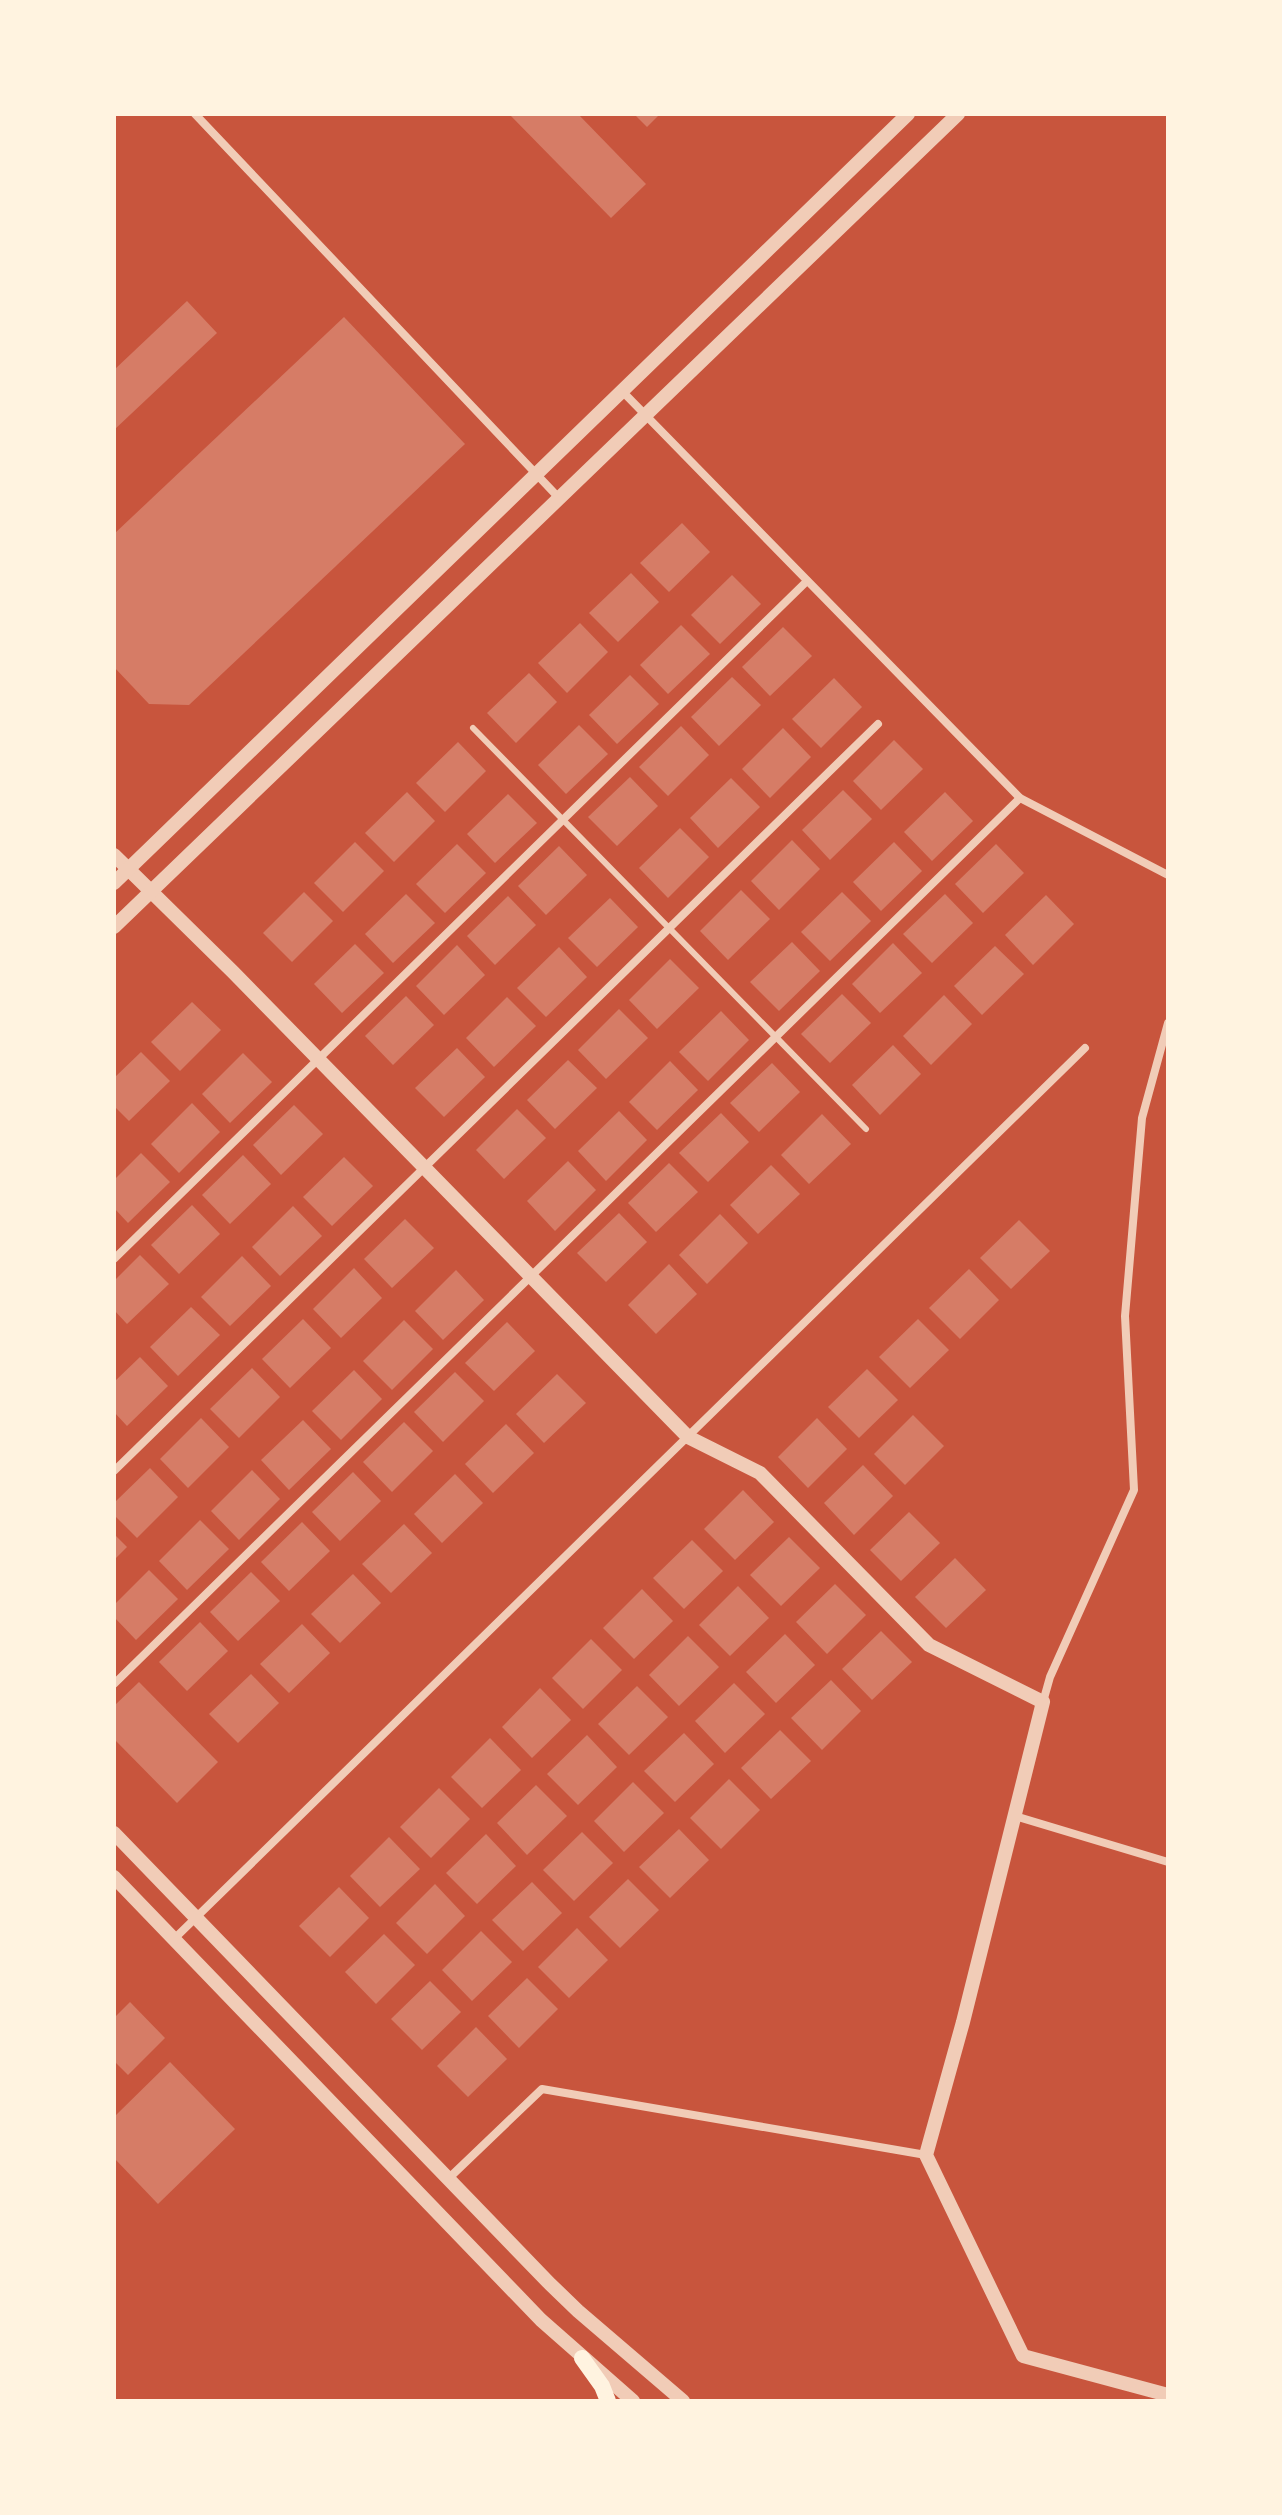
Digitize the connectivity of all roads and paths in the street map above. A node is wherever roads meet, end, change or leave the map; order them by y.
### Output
1 (195, 114) edge
2 (908, 114) edge
3 (958, 114) edge
4 (622, 391) junction
5 (645, 415) junction
6 (536, 474) junction
7 (559, 498) junction
8 (807, 581) junction
9 (878, 724) dead end
10 (473, 728) dead end
11 (1020, 798) junction
12 (563, 820) junction
13 (114, 855) edge
14 (128, 869) junction
15 (1168, 875) edge
16 (114, 883) edge
17 (151, 892) junction
18 (114, 927) edge
19 (669, 929) junction
20 (1168, 1023) edge
21 (775, 1037) junction
22 (1085, 1048) dead end
23 (318, 1059) junction
24 (866, 1129) dead end
25 (424, 1167) junction
26 (114, 1259) edge
27 (530, 1276) junction
28 (688, 1437) junction
29 (114, 1471) edge
30 (114, 1684) edge
31 (1043, 1702) junction
32 (1015, 1816) junction
33 (114, 1833) edge
34 (1168, 1862) edge
35 (114, 1877) edge
36 (196, 1918) junction
37 (174, 1939) junction
38 (926, 2155) junction
39 (448, 2179) junction
40 (582, 2358) junction
41 (1168, 2395) edge
42 (608, 2401) edge
43 (633, 2401) edge
44 (683, 2401) edge

1 - 6 street
2 - 4 street
3 - 5 street
4 - 5 street
4 - 6 street
5 - 7 street
5 - 8 street
6 - 7 street
6 - 14 street
7 - 17 street
8 - 11 street
8 - 12 street
9 - 19 street
10 - 12 lane
11 - 15 street
11 - 21 street
12 - 19 lane
12 - 23 street
13 - 14 street
14 - 16 street
14 - 17 street
17 - 18 street
17 - 23 street
19 - 21 lane
19 - 25 street
20 - 31 street
21 - 24 lane
21 - 27 street
22 - 28 street
23 - 25 street
23 - 26 street
25 - 27 street
25 - 29 street
27 - 28 street
27 - 30 street
28 - 31 street
28 - 36 street
31 - 32 street
32 - 34 street
32 - 38 street
33 - 36 street
35 - 37 street
36 - 37 street
36 - 39 street
37 - 40 street
38 - 39 street
38 - 41 street
39 - 44 street
40 - 42 main road
40 - 43 street

